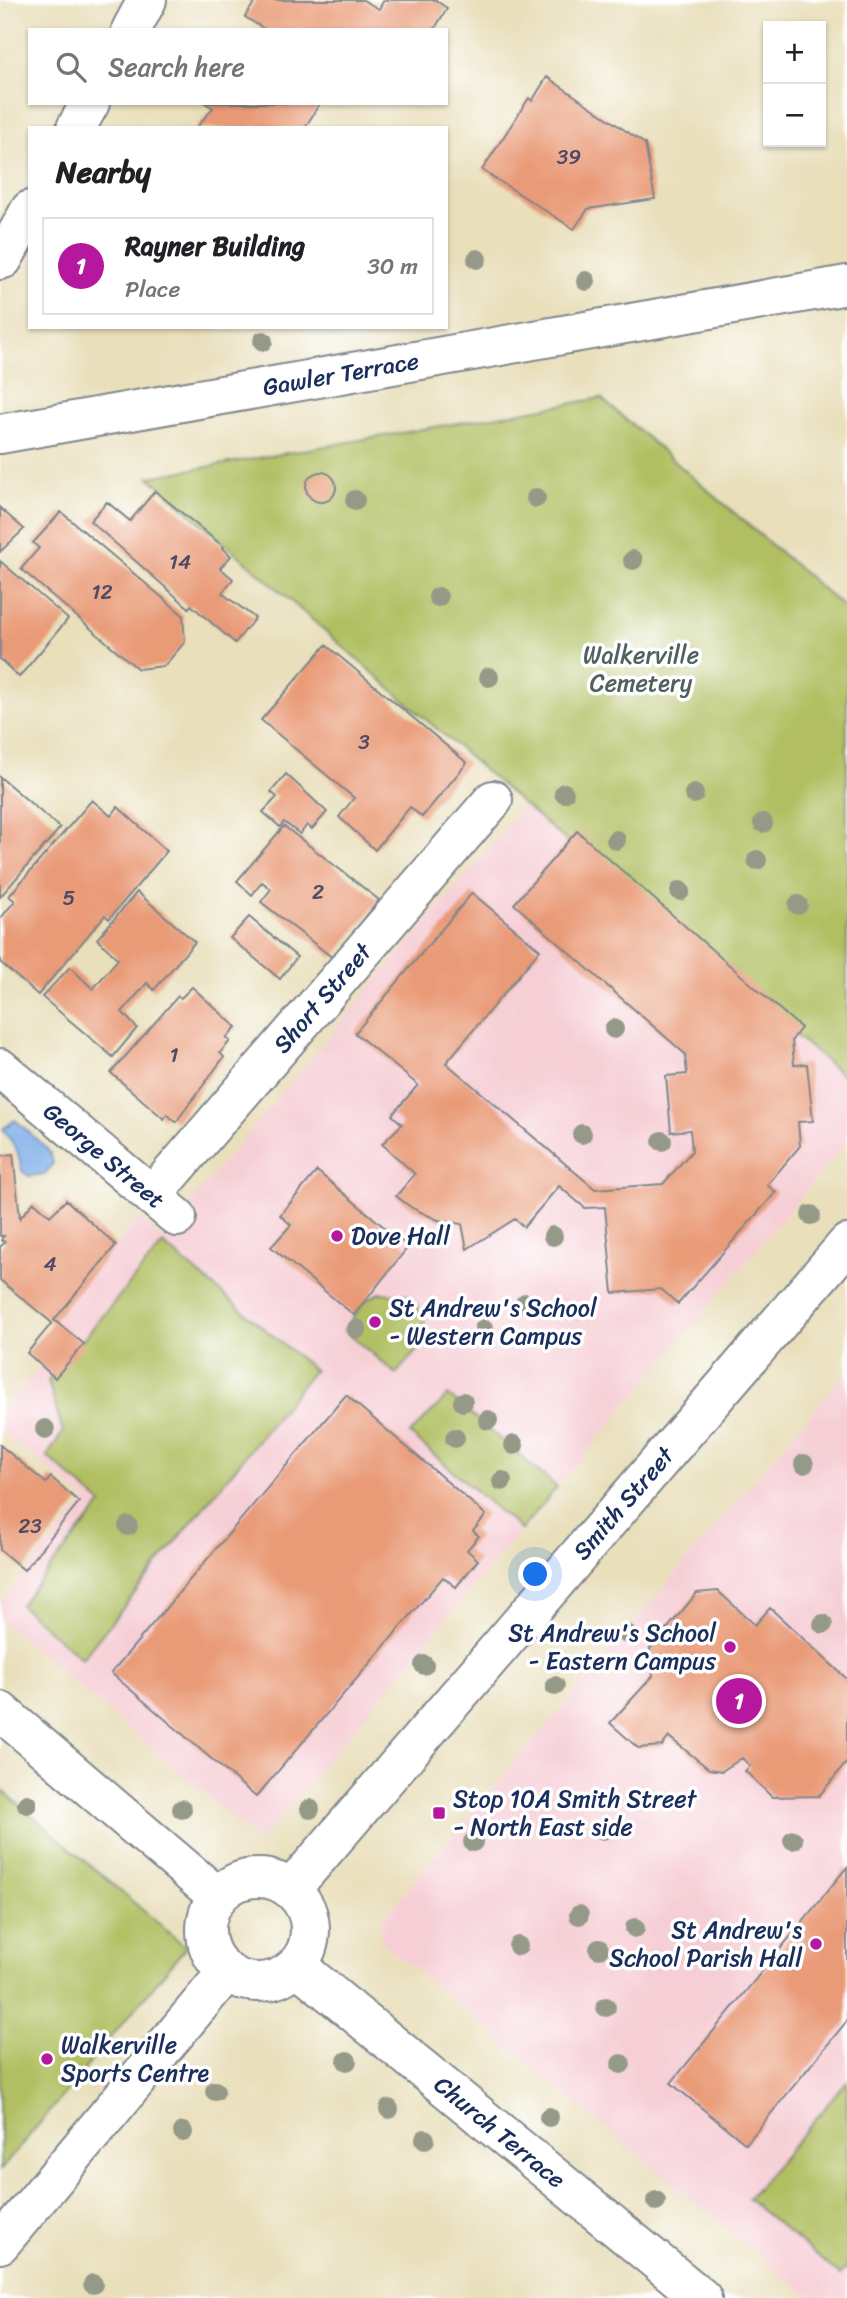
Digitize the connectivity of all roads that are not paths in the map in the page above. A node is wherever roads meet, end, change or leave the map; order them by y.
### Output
1 (148, 0) edge
2 (132, 28) edge
3 (89, 105) edge
4 (77, 126) edge
5 (28, 214) edge
6 (0, 260) edge
7 (847, 285) edge
8 (0, 433) edge
9 (493, 800) dead end
10 (0, 1068) edge
11 (164, 1207) joint
12 (847, 1244) edge
13 (0, 1711) edge
14 (291, 1889) junction
15 (217, 1896) junction
16 (297, 1966) junction
17 (226, 1972) junction
18 (0, 2244) edge
19 (702, 2298) edge

1 - 2 street
3 - 4 street
5 - 6 street
7 - 8 street, Gawler Terrace
9 - 11 street, Short Street
10 - 11 street, George Street
12 - 14 street, Smith Street
13 - 15 street
14 - 15 street
14 - 16 street
15 - 17 street
16 - 17 street
16 - 19 street, Church Terrace
17 - 18 street

